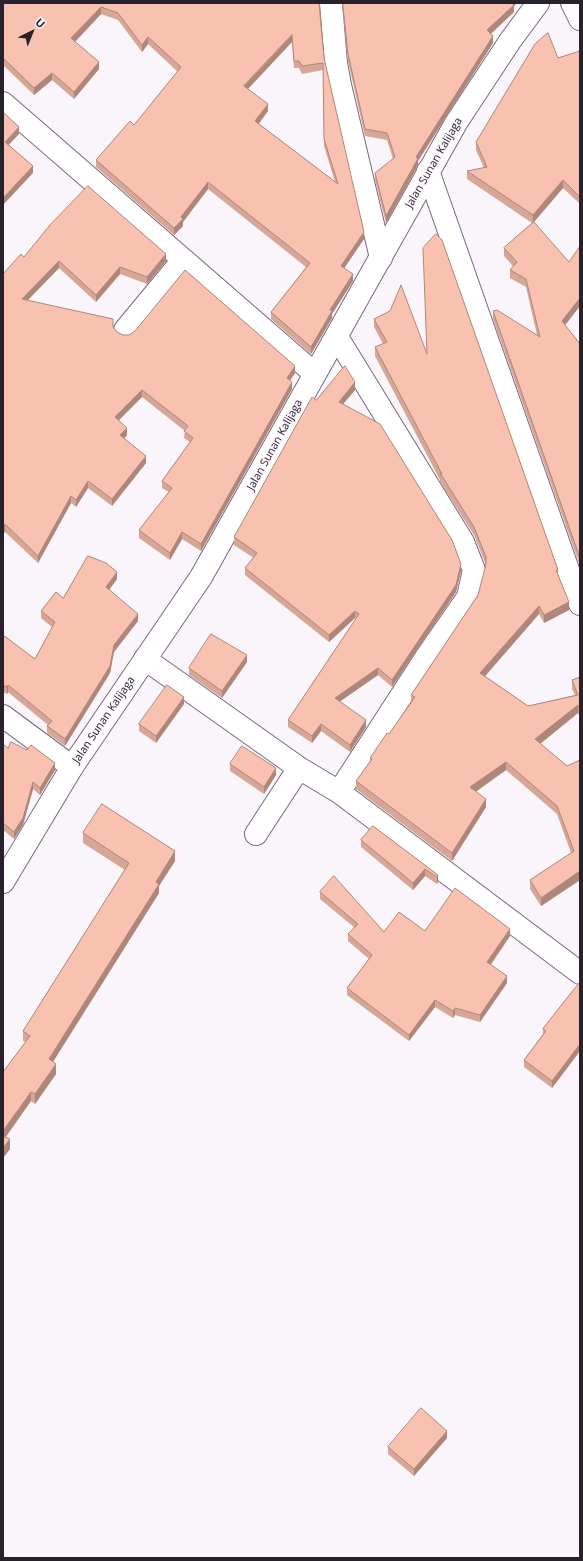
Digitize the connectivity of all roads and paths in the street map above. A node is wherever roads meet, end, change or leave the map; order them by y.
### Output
1 (331, 3) edge
2 (538, 3) edge
3 (572, 3) edge
4 (580, 19) edge
5 (3, 103) edge
6 (428, 171) junction
7 (381, 258) junction
8 (183, 260) junction
9 (125, 330) dead end
10 (337, 337) junction
11 (315, 374) junction
12 (580, 604) edge
13 (145, 659) junction
14 (3, 716) edge
15 (72, 767) junction
16 (299, 768) junction
17 (339, 792) junction
18 (256, 834) dead end
19 (3, 882) edge
20 (580, 973) edge

1 - 7 street
2 - 6 street, Jalan Sunan Kalijaga
3 - 4 street
5 - 8 street
6 - 7 street, Jalan Sunan Kalijaga
6 - 12 street
7 - 10 street, Jalan Sunan Kalijaga
8 - 9 street
8 - 11 street
10 - 11 street, Jalan Sunan Kalijaga
10 - 17 street
11 - 13 street, Jalan Sunan Kalijaga
13 - 15 street, Jalan Sunan Kalijaga
13 - 16 street
14 - 15 street
15 - 19 street, Jalan Sunan Kalijaga
16 - 17 street
16 - 18 street
17 - 20 street

